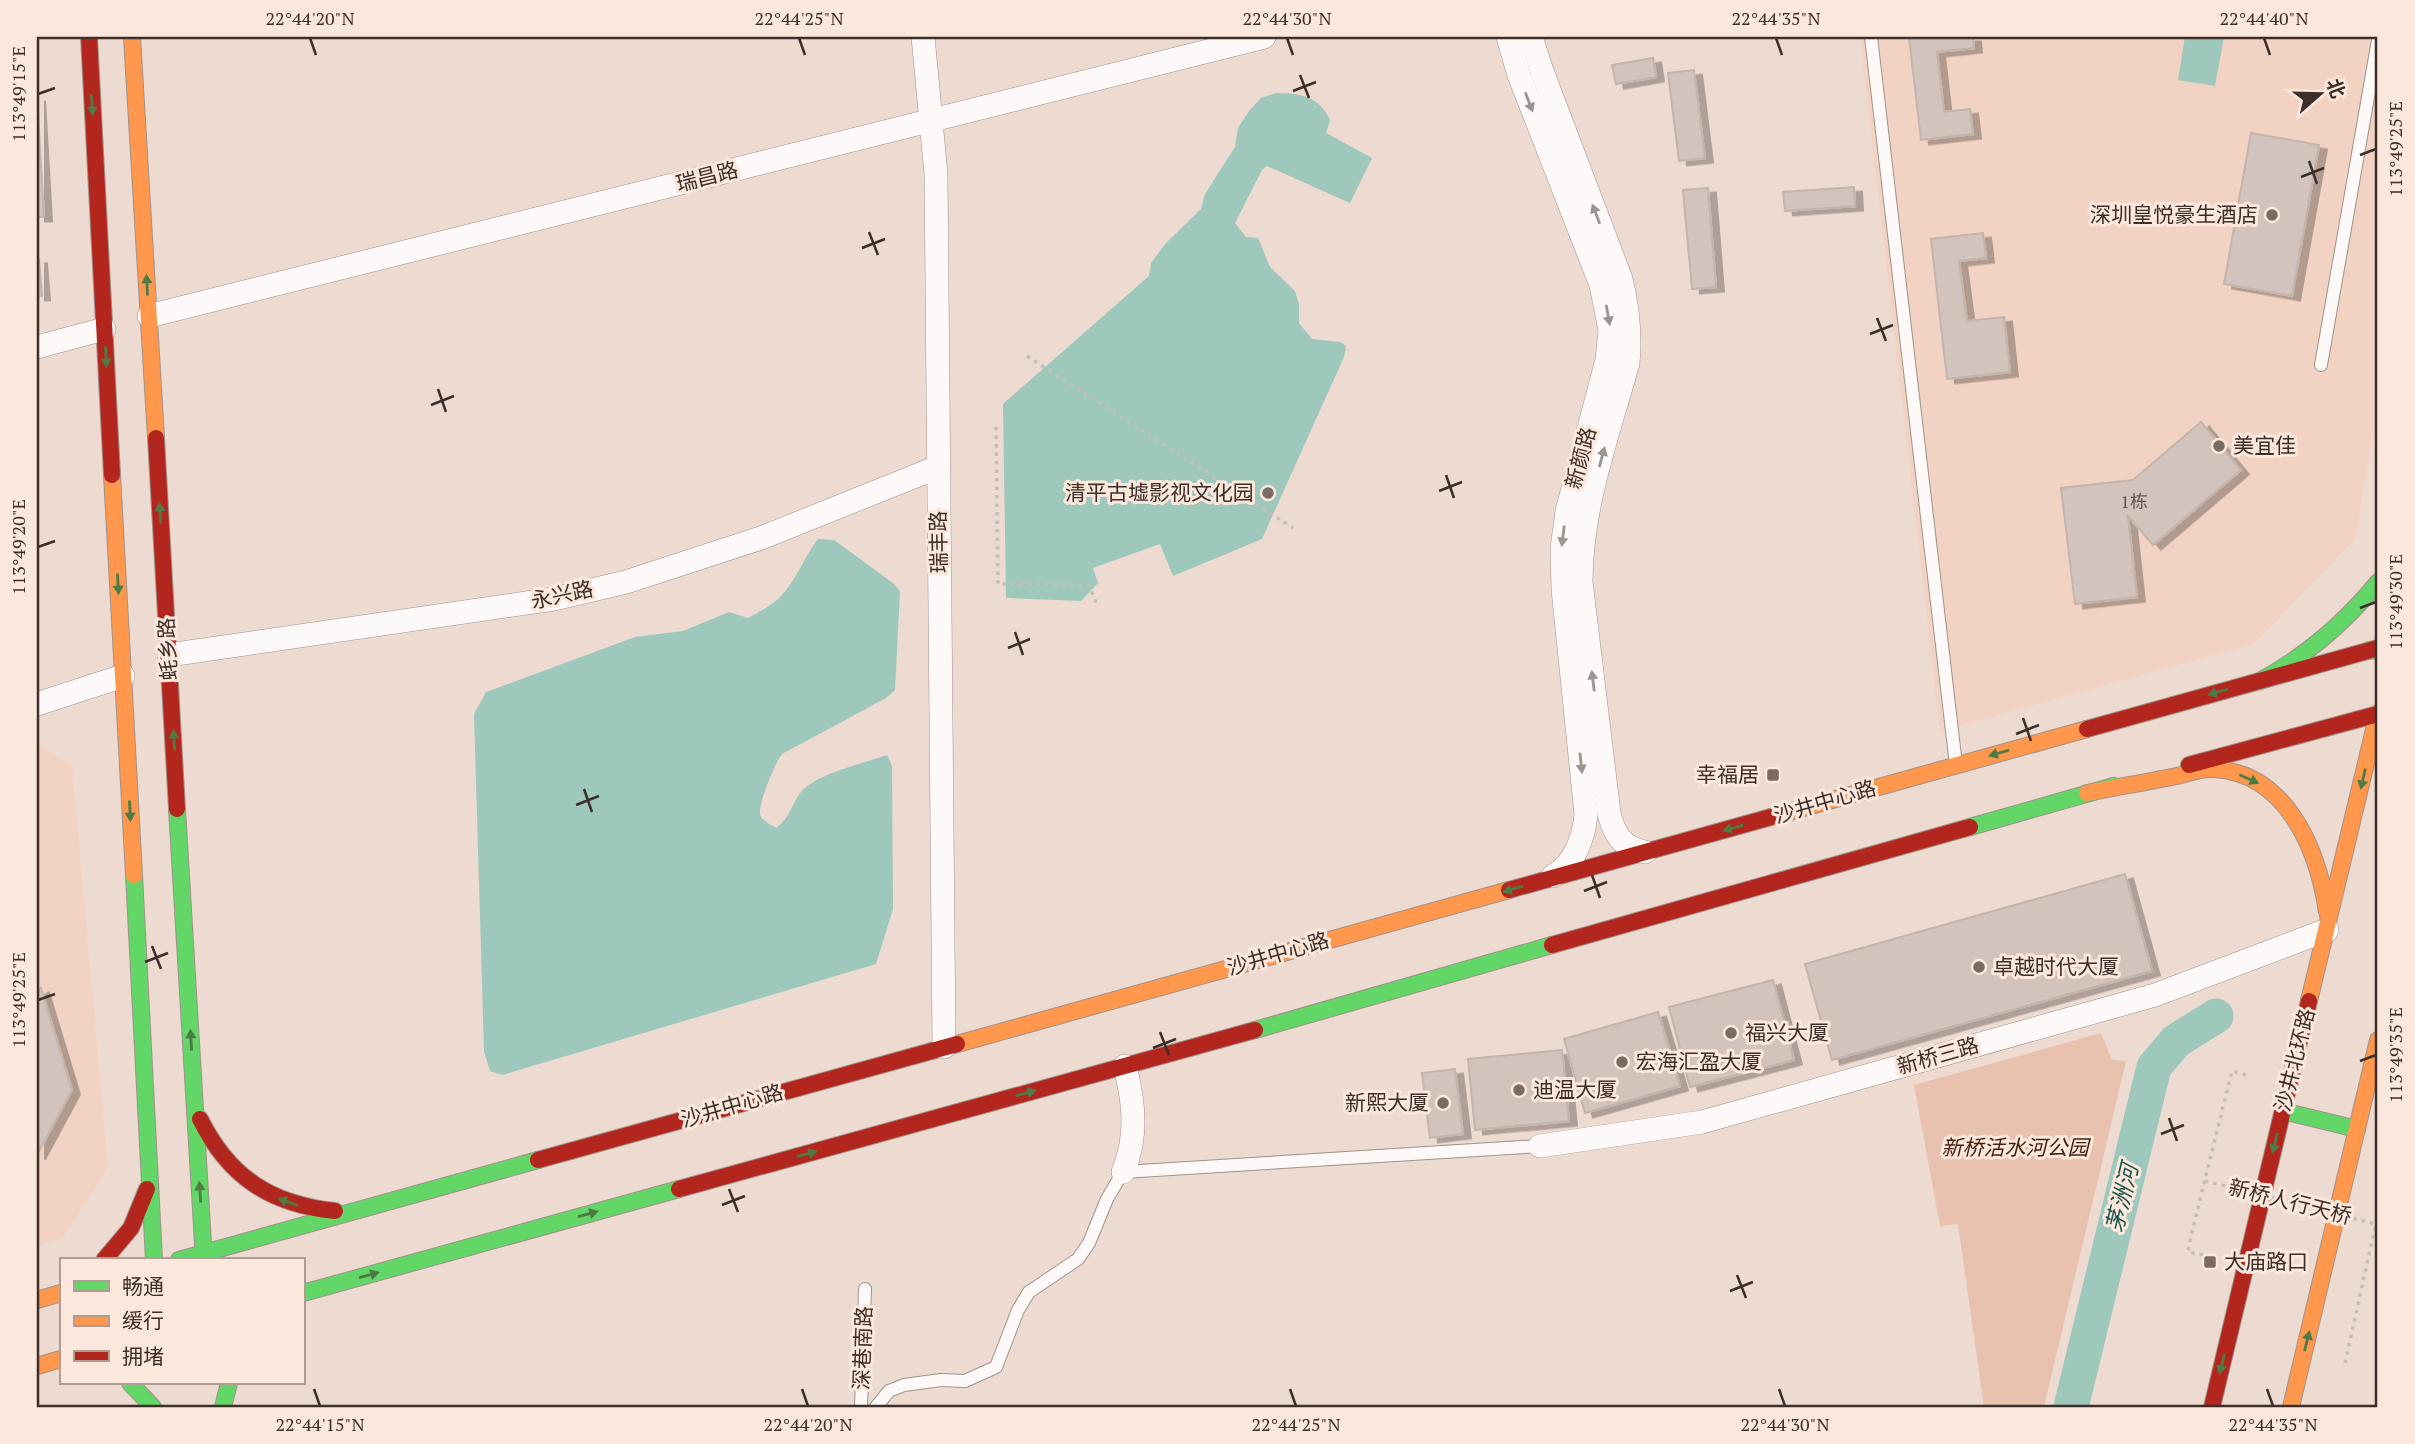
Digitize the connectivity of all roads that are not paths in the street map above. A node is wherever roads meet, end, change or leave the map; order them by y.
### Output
1 (89, 37) edge
2 (132, 37) edge
3 (923, 37) edge
4 (1264, 37) edge
5 (1508, 37) edge
6 (1531, 37) edge
7 (1871, 37) edge
8 (2378, 40) edge
9 (2376, 71) edge
10 (932, 121) junction
11 (149, 316) junction
12 (104, 329) junction
13 (37, 347) edge
14 (2321, 365) dead end
15 (938, 467) junction
16 (2378, 582) edge
17 (2375, 650) edge
18 (169, 656) junction
19 (123, 676) junction
20 (2260, 681) junction
21 (37, 704) edge
22 (2378, 714) edge
23 (1956, 765) junction
24 (2087, 793) junction
25 (1645, 852) junction
26 (1544, 880) junction
27 (2327, 930) junction
28 (2378, 1040) edge
29 (944, 1047) junction
30 (1125, 1066) junction
31 (195, 1108) junction
32 (2283, 1111) junction
33 (2357, 1129) junction
34 (1539, 1146) joint
35 (1123, 1172) junction
36 (149, 1177) junction
37 (355, 1211) junction
38 (204, 1257) edge
39 (106, 1258) edge
40 (154, 1258) edge
41 (865, 1289) dead end
42 (60, 1291) edge
43 (307, 1293) edge
44 (39, 1299) edge
45 (60, 1360) edge
46 (37, 1366) edge
47 (132, 1384) edge
48 (214, 1384) edge
49 (229, 1384) edge
50 (160, 1403) edge
51 (217, 1407) edge
52 (223, 1407) edge
53 (861, 1407) edge
54 (876, 1407) edge
55 (2212, 1407) edge
56 (2291, 1407) edge

1 -> 12 street
11 -> 2 street, 蚝乡路
3 - 10 street, 瑞丰路
4 - 10 street, 瑞昌路
5 -> 26 street, 新颜路
25 -> 6 street, 新颜路
7 - 23 lane
8 - 9 lane
9 - 14 lane
10 - 11 street, 瑞昌路
10 - 15 street, 瑞丰路
18 -> 11 street, 蚝乡路
12 - 13 street
12 -> 19 street
15 - 18 street, 永兴路
15 - 29 street, 瑞丰路
16 - 20 street
17 - 20 street, 沙井中心路
31 -> 18 street, 蚝乡路
19 - 21 street
19 -> 36 street
20 -> 23 street, 沙井中心路
22 - 24 street
22 -> 27 street, 沙井北环路
23 -> 25 street, 沙井中心路
24 -> 27 street
24 - 30 street
25 - 26 street, 沙井中心路
26 -> 29 street, 沙井中心路
27 - 32 street, 沙井北环路
27 - 34 street, 新桥三路
28 - 33 street
29 - 37 street, 沙井中心路
30 - 35 street
43 -> 30 street
37 -> 31 street
38 -> 31 street, 蚝乡路
32 - 33 street
32 -> 55 street, 沙井北环路
56 -> 33 street
34 - 35 lane
35 - 54 lane
36 - 39 street
36 - 40 street
37 - 38 street, 沙井中心路
41 - 53 lane, 深巷南路
42 - 44 street
45 - 46 street
47 - 50 street
48 - 51 street
49 - 52 street

